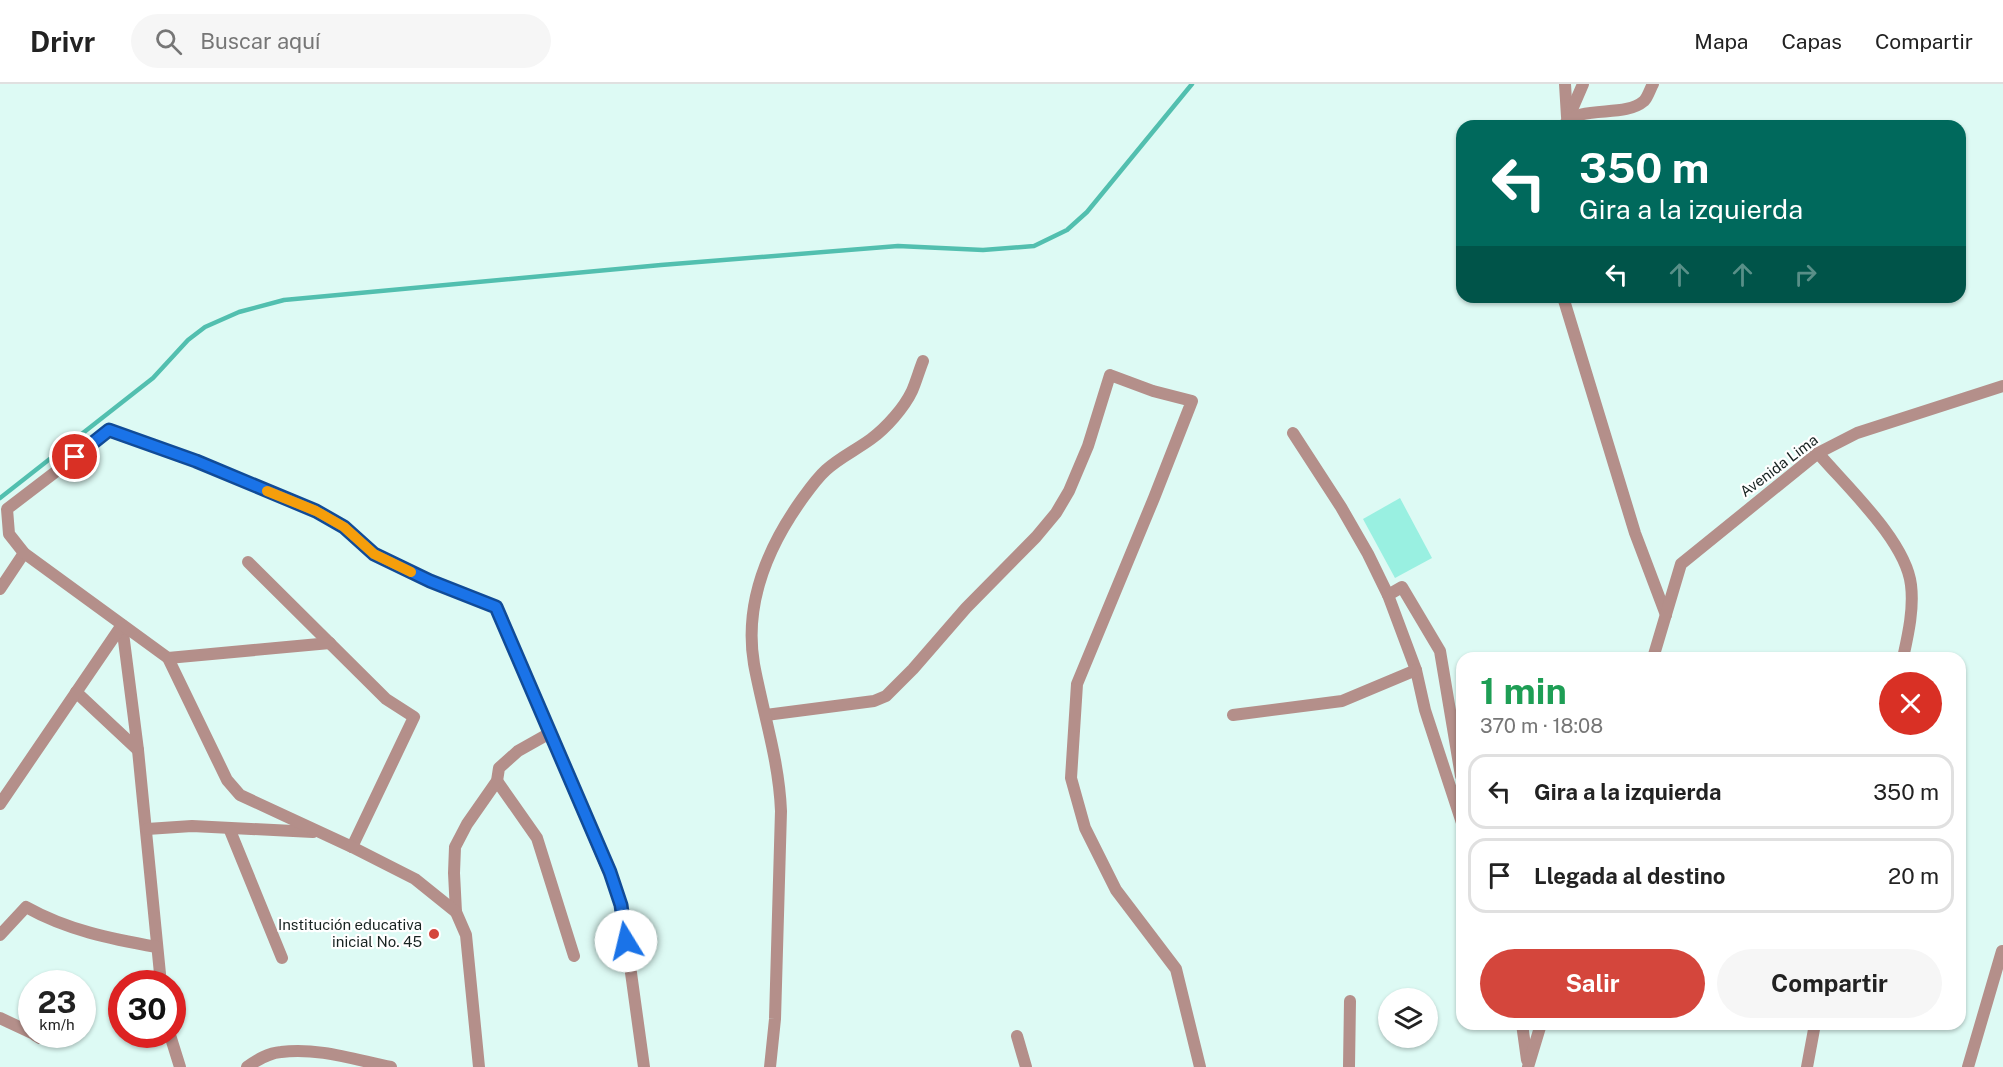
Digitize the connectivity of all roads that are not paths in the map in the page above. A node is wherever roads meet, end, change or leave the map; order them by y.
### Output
1 (1566, 84) edge
2 (1583, 84) edge
3 (1653, 84) edge
4 (1565, 120) edge
5 (1566, 120) edge
6 (1572, 120) edge
7 (1565, 303) edge
8 (923, 362) dead end
9 (2003, 386) edge
10 (1293, 433) dead end
11 (1818, 453) junction
12 (24, 553) junction
13 (248, 562) dead end
14 (0, 589) edge
15 (1388, 595) junction
16 (1666, 615) junction
17 (122, 625) junction
18 (330, 643) junction
19 (1655, 652) edge
20 (1904, 652) edge
21 (168, 658) junction
22 (1416, 670) junction
23 (76, 692) junction
24 (766, 715) junction
25 (1233, 715) dead end
26 (550, 733) junction
27 (1456, 746) edge
28 (138, 750) junction
29 (496, 781) junction
30 (0, 804) edge
31 (1456, 805) edge
32 (229, 828) junction
33 (147, 829) junction
34 (321, 833) junction
35 (352, 847) junction
36 (456, 912) junction
37 (0, 935) edge
38 (157, 947) junction
39 (2002, 951) edge
40 (574, 956) dead end
41 (282, 958) dead end
42 (159, 970) edge
43 (1350, 1001) dead end
44 (0, 1018) edge
45 (18, 1027) edge
46 (1523, 1030) edge
47 (1539, 1030) edge
48 (1814, 1030) edge
49 (1017, 1036) dead end
50 (174, 1048) edge
51 (180, 1067) edge
52 (247, 1067) edge
53 (392, 1067) edge
54 (479, 1067) edge
55 (644, 1067) edge
56 (770, 1067) edge
57 (1026, 1067) edge
58 (1200, 1067) edge
59 (1349, 1067) edge
60 (1528, 1067) edge
61 (1807, 1067) edge
62 (1968, 1067) edge

1 - 4 street
2 - 5 street
3 - 6 street
7 - 16 street
8 - 24 street
9 - 11 street, Avenida Lima
10 - 15 street
11 - 16 street, Avenida Lima
11 - 20 street
12 - 14 street
12 - 17 street
12 - 26 street
13 - 18 street
15 - 22 street
15 - 27 street
16 - 19 street, Avenida Lima
17 - 21 street
17 - 23 street
17 - 28 street
18 - 21 street
18 - 35 street
21 - 34 street
22 - 25 street
22 - 31 street
23 - 28 street
23 - 30 street
24 - 56 street
24 - 58 street
26 - 29 street
26 - 55 street
28 - 33 street
29 - 36 street
29 - 40 street
32 - 33 street
32 - 34 street
32 - 41 street
33 - 38 street
34 - 35 street
35 - 36 street
36 - 54 street
37 - 38 street
38 - 42 street
39 - 62 street
43 - 59 street
44 - 45 street
46 - 60 street
47 - 60 street
48 - 61 street
49 - 57 street
50 - 51 street
52 - 53 street

